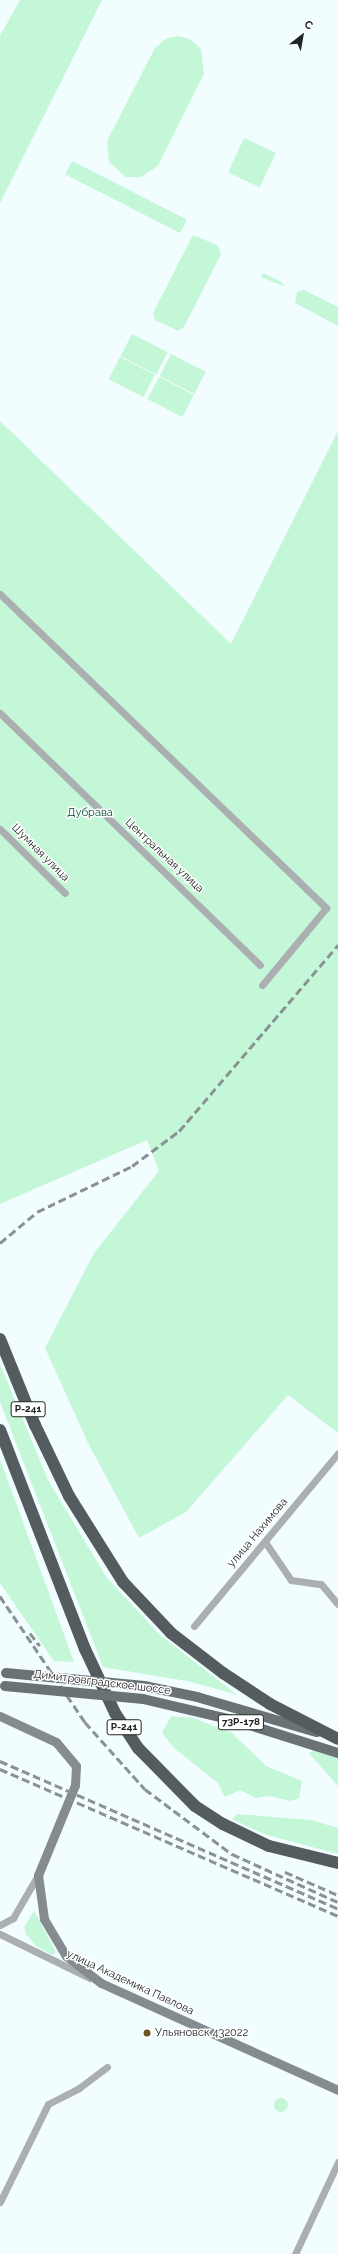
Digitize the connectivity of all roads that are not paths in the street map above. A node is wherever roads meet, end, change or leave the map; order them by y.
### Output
1 (0, 594) edge
2 (0, 713) edge
3 (0, 829) edge
4 (65, 893) dead end
5 (260, 965) dead end
6 (262, 985) dead end
7 (0, 1339) edge
8 (0, 1430) edge
9 (338, 1453) edge
10 (265, 1542) junction
11 (338, 1604) edge
12 (194, 1626) dead end
13 (3, 1672) edge
14 (2, 1685) edge
15 (0, 1716) edge
16 (332, 1737) edge
17 (338, 1752) edge
18 (338, 1863) edge
19 (38, 1875) junction
20 (0, 1925) edge
21 (0, 1934) edge
22 (101, 1983) junction
23 (106, 2067) dead end
24 (338, 2090) edge
25 (338, 2162) edge
26 (0, 2202) edge
27 (295, 2254) edge

1 - 6 street
2 - 5 street, Центральная улица
3 - 4 street, Шумная улица
7 - 16 highway, Р-241
8 - 18 highway, Р-241
9 - 10 street, улица Нахимова
10 - 11 street
10 - 12 street, улица Нахимова
13 - 16 main road, Димитровградское шоссе / 73Р-178, bridge
14 - 17 main road, Димитровградское шоссе / 73Р-178, bridge
15 - 19 street
19 - 20 street
19 - 22 street
21 - 22 street, улица Академика Павлова
22 - 24 street, улица Академика Павлова
23 - 26 street
25 - 27 street

